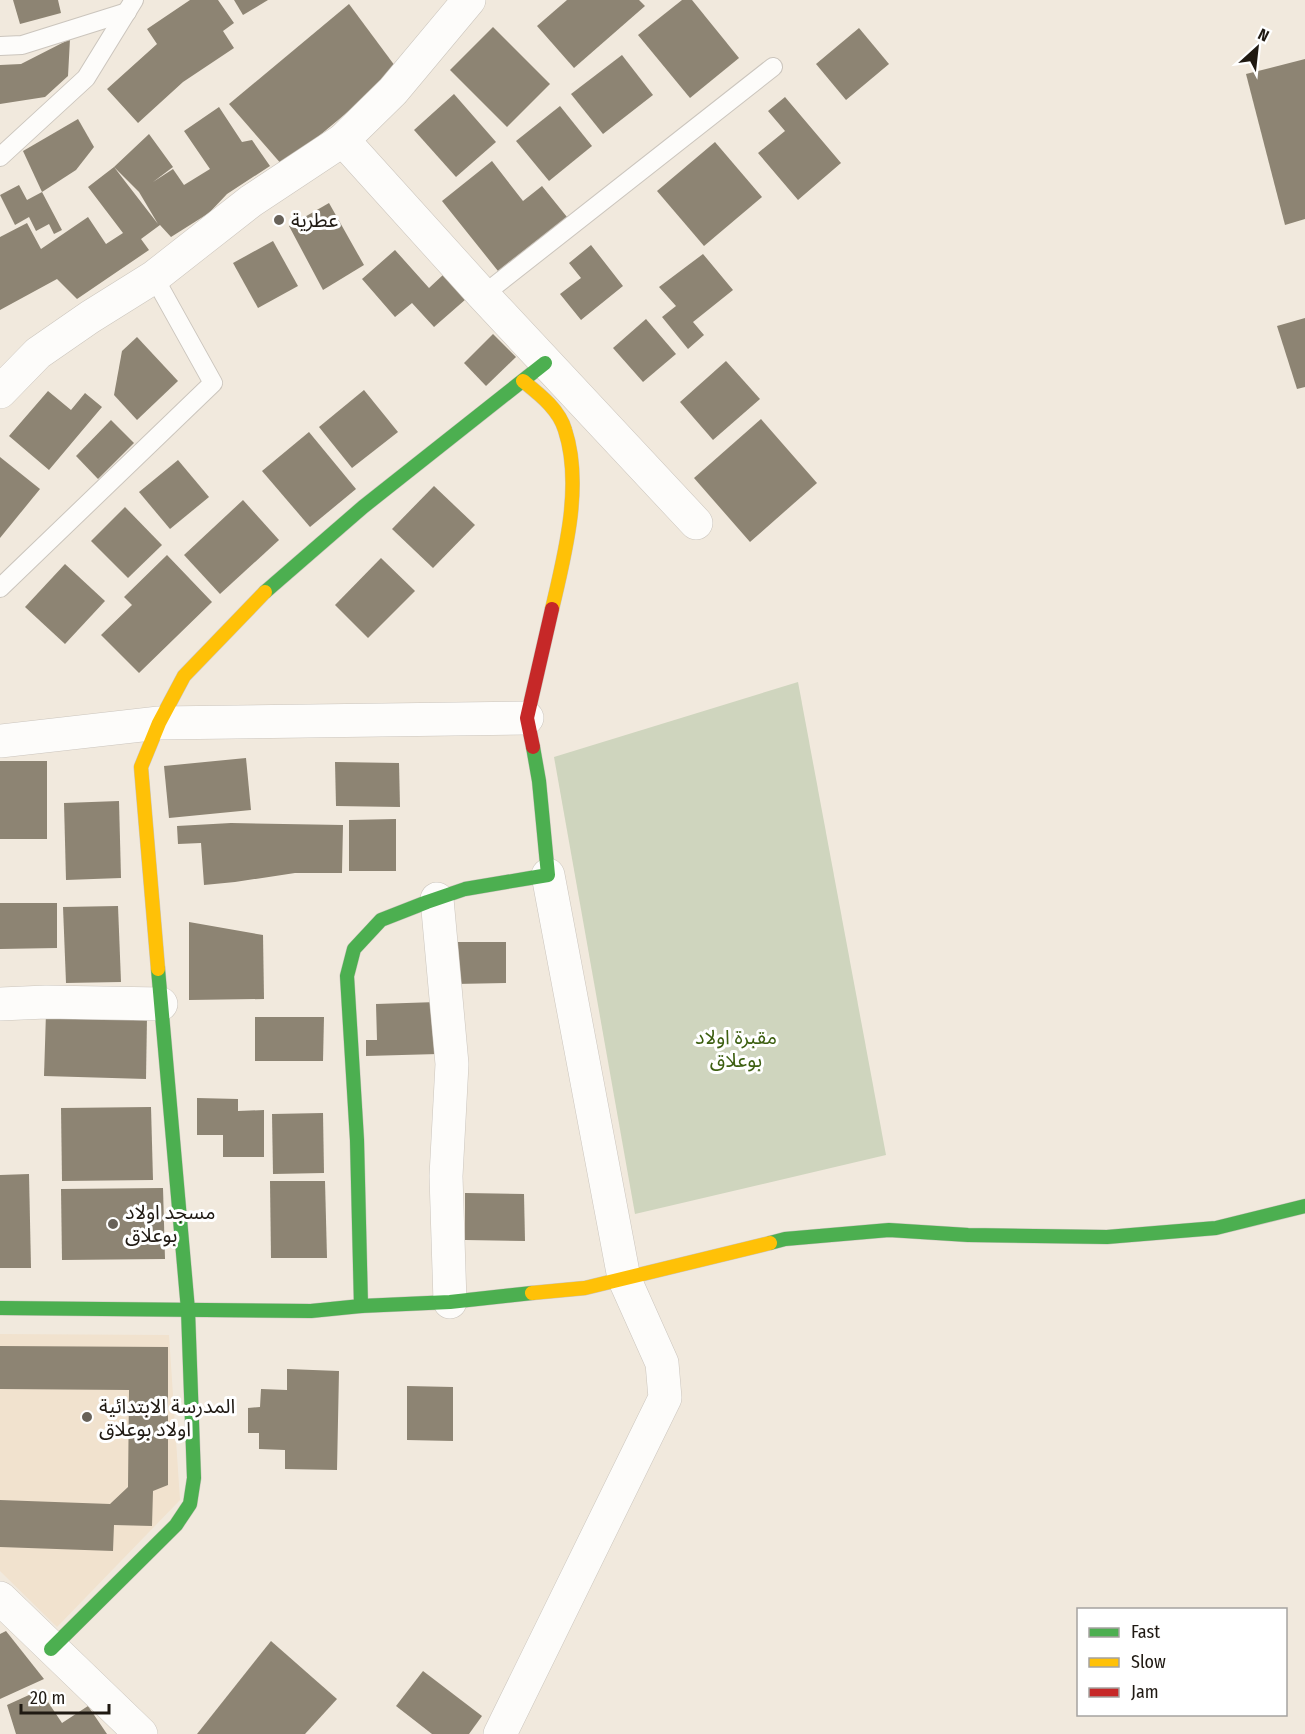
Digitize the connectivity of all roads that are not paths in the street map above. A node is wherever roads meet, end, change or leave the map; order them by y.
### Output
1 (469, 0) edge
2 (130, 6) edge
3 (0, 46) edge
4 (773, 67) dead end
5 (343, 140) junction
6 (0, 157) edge
7 (154, 277) junction
8 (483, 296) junction
9 (534, 372) junction
10 (0, 392) edge
11 (696, 523) dead end
12 (0, 588) edge
13 (527, 718) junction
14 (159, 723) junction
15 (0, 741) edge
16 (548, 875) junction
17 (437, 899) junction
18 (0, 1004) edge
19 (161, 1004) junction
20 (1305, 1206) edge
21 (624, 1278) junction
22 (450, 1302) junction
23 (361, 1306) junction
24 (0, 1308) edge
25 (188, 1310) junction
26 (0, 1598) edge
27 (51, 1648) junction
28 (141, 1734) edge
29 (500, 1734) edge

1 - 5 street
2 - 3 lane
2 - 6 lane
4 - 8 lane
5 - 7 street
5 - 8 street
7 - 10 street
7 - 12 lane
8 - 9 street
9 - 11 street
9 - 13 street
9 - 14 street
13 - 14 street
13 - 16 street
14 - 15 street
14 - 19 street
16 - 17 street
16 - 21 street
17 - 22 street
17 - 23 street
18 - 19 street
19 - 25 street
20 - 21 street
21 - 22 street
21 - 29 street
22 - 23 street
23 - 25 street
24 - 25 street
25 - 27 street
26 - 27 street
27 - 28 street

